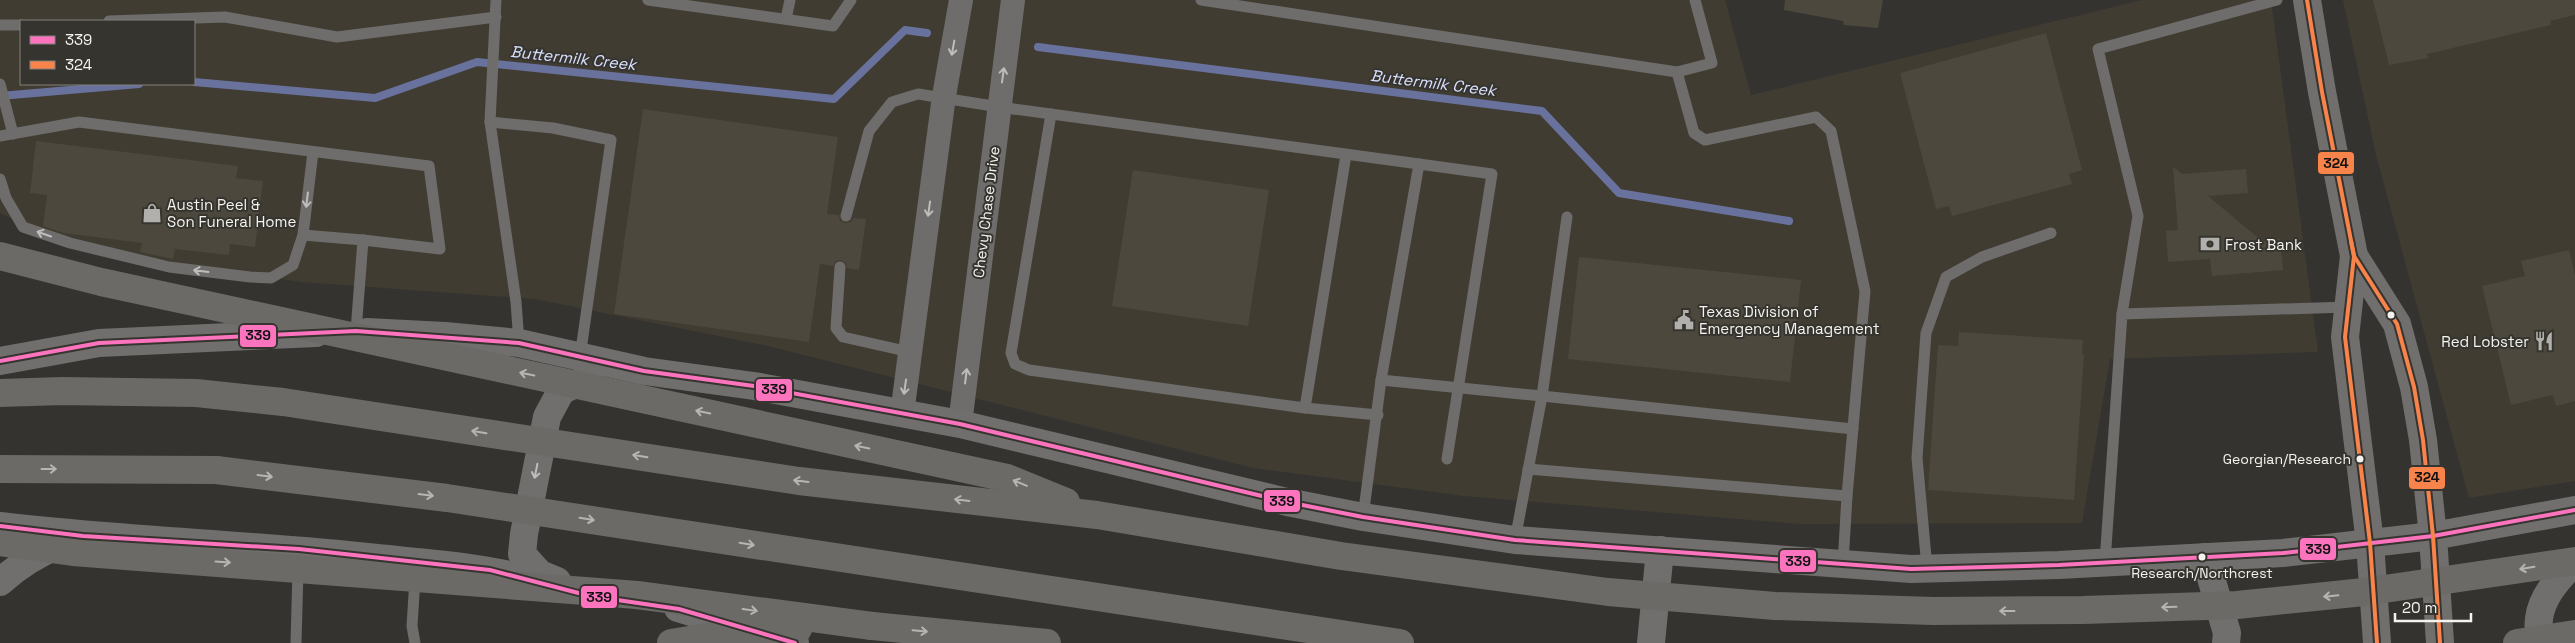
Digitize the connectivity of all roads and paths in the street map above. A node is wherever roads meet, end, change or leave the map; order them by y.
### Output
1 (496, 0) edge
2 (648, 0) edge
3 (790, 0) edge
4 (851, 0) edge
5 (961, 0) edge
6 (1013, 0) edge
7 (1201, 0) edge
8 (1695, 0) edge
9 (2277, 0) edge
10 (2307, 0) edge
11 (496, 17) junction
12 (786, 19) junction
13 (138, 20) edge
14 (0, 25) edge
15 (20, 25) edge
16 (1677, 72) junction
17 (0, 84) edge
18 (944, 96) junction
19 (999, 107) junction
20 (1051, 114) junction
21 (490, 122) junction
22 (13, 134) junction
23 (0, 136) edge
24 (313, 152) junction
25 (1346, 155) junction
26 (1419, 164) junction
27 (0, 179) edge
28 (846, 216) dead end
29 (1567, 217) dead end
30 (2052, 232) dead end
31 (303, 235) junction
32 (363, 240) junction
33 (0, 256) edge
34 (2354, 256) junction
35 (840, 267) dead end
36 (2348, 307) junction
37 (2122, 314) junction
38 (356, 331) junction
39 (99, 343) junction
40 (0, 344) edge
41 (518, 344) junction
42 (910, 352) junction
43 (580, 357) junction
44 (0, 361) edge
45 (644, 371) junction
46 (1381, 380) junction
47 (1460, 388) junction
48 (0, 393) edge
49 (1542, 396) junction
50 (1305, 408) junction
51 (902, 414) junction
52 (1378, 416) junction
53 (960, 424) junction
54 (1853, 429) junction
55 (1447, 458) dead end
56 (0, 469) edge
57 (1528, 469) junction
58 (1847, 496) junction
59 (2575, 510) edge
60 (1098, 515) junction
61 (1363, 517) junction
62 (0, 526) edge
63 (83, 536) junction
64 (2433, 536) junction
65 (1515, 540) junction
66 (0, 542) edge
67 (2370, 543) junction
68 (299, 549) junction
69 (1660, 550) junction
70 (2205, 557) junction
71 (415, 562) junction
72 (2105, 562) junction
73 (2575, 562) edge
74 (1843, 564) junction
75 (1927, 568) junction
76 (0, 582) edge
77 (590, 596) junction
78 (872, 626) junction
79 (2575, 634) edge
80 (296, 643) edge
81 (415, 643) edge
82 (671, 643) edge
83 (794, 643) edge
84 (1046, 643) edge
85 (1400, 643) edge
86 (1651, 643) edge
87 (2226, 643) edge
88 (2377, 643) edge
89 (2440, 643) edge
90 (2517, 643) edge
91 (2545, 643) edge

1 - 11 lane
2 - 12 lane
3 - 12 lane
4 - 12 lane
5 -> 18 street
19 -> 6 street, Chevy Chase Drive
7 - 16 lane
8 - 16 lane
9 - 37 lane
10 - 34 main road
11 - 13 lane
11 - 21 lane
14 - 15 lane
16 - 54 lane
17 - 22 lane
18 - 19 lane
18 - 28 lane
18 -> 42 street
19 - 20 lane
53 -> 19 street, Chevy Chase Drive
20 - 25 lane
20 - 50 lane
21 - 41 lane
21 - 43 lane
22 - 23 lane
22 - 24 lane
24 -> 31 lane
24 - 32 lane
25 - 26 lane
25 - 50 lane
26 - 46 lane
26 - 47 lane
31 -> 27 lane
29 - 49 lane
30 - 75 lane
31 - 32 lane
32 - 38 lane
60 -> 33 highway, bridge
34 - 36 main road
34 - 64 main road
35 - 42 lane
36 - 37 lane
36 - 67 main road
37 - 72 lane
38 - 39 main road
38 - 41 main road
39 - 40 main road
39 - 44 main road
41 - 43 main road
42 -> 51 street
43 - 45 main road
45 - 51 main road
45 -> 77 main road
46 - 47 lane
46 - 52 lane
47 - 49 lane
47 - 55 lane
60 -> 48 highway, bridge
49 - 54 lane
49 - 57 lane
50 - 52 lane
51 - 53 main road
52 - 61 lane
53 - 61 main road
54 - 58 lane
56 -> 85 highway, bridge
57 - 58 lane
57 - 65 lane
58 - 74 lane
59 - 64 main road
73 -> 60 highway, bridge
61 - 65 main road
62 - 63 main road
63 - 68 main road
63 - 76 main road
64 - 67 main road
64 - 89 main road
65 - 69 main road
66 -> 78 highway, bridge
67 - 70 main road
67 - 88 main road
68 - 71 main road
68 - 80 lane
69 - 74 main road
69 - 86 main road
70 - 72 main road
70 - 87 main road
71 - 77 main road
71 - 81 lane
72 - 75 main road
73 - 91 main road
74 - 75 main road
77 - 83 main road
78 - 82 highway, bridge
78 -> 84 highway
79 - 90 highway, bridge

